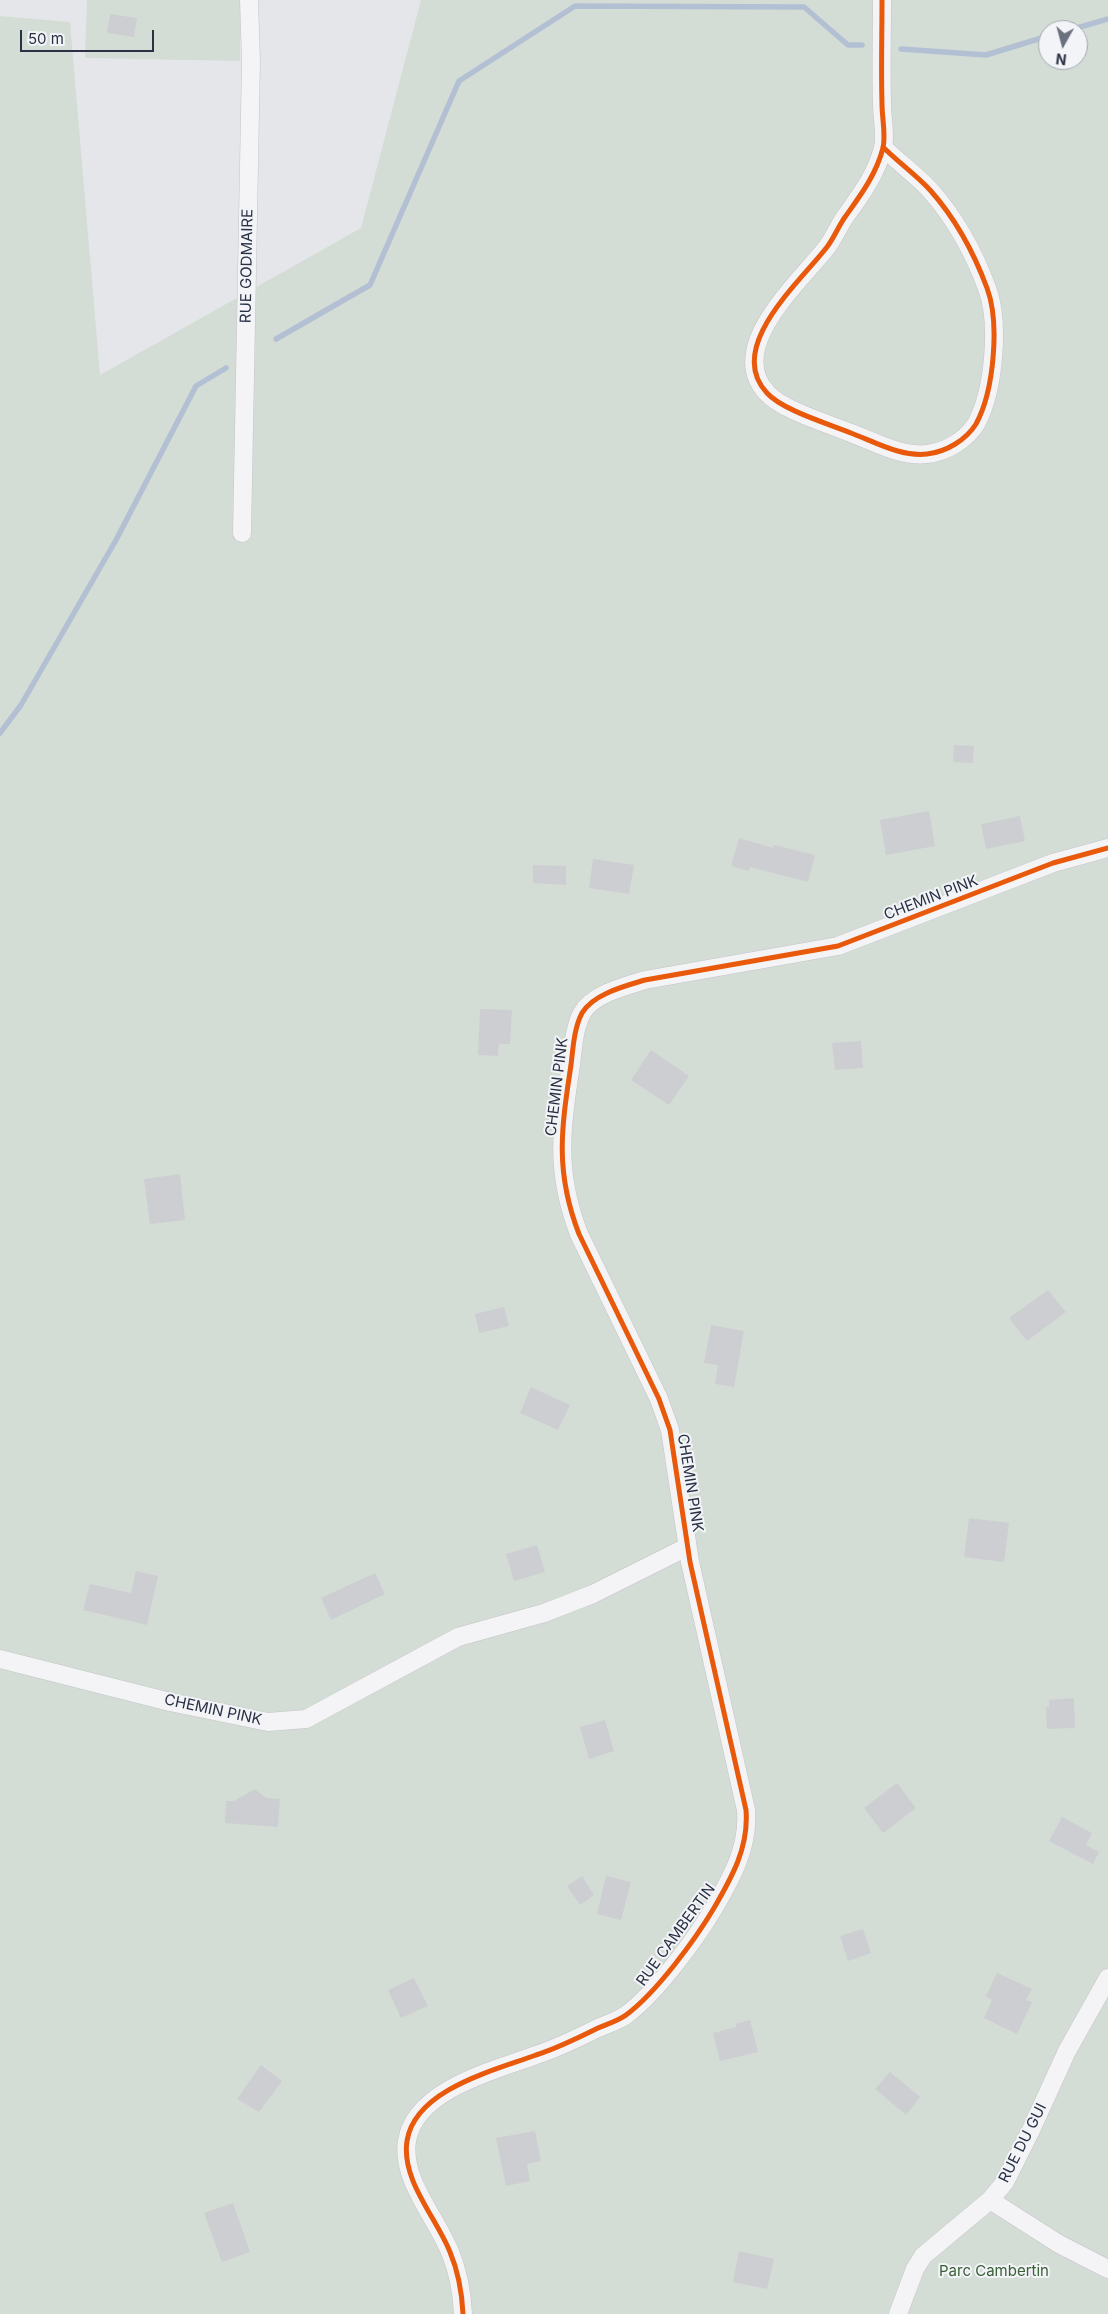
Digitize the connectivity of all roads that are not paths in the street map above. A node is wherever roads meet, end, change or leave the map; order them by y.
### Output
1 (249, 0) edge
2 (882, 0) edge
3 (883, 147) junction
4 (242, 533) dead end
5 (1108, 848) edge
6 (687, 1547) junction
7 (0, 1659) edge
8 (1108, 1978) edge
9 (990, 2200) junction
10 (1108, 2269) edge
11 (463, 2314) edge
12 (898, 2314) edge

1 - 4 street, RUE GODMAIRE
2 - 3 street
3 - 3 street
5 - 6 street, CHEMIN PINK
6 - 7 street, CHEMIN PINK
6 - 11 street, RUE CAMBERTIN
8 - 9 street, RUE DU GUI
9 - 10 street
9 - 12 street, RUE DU GUI

